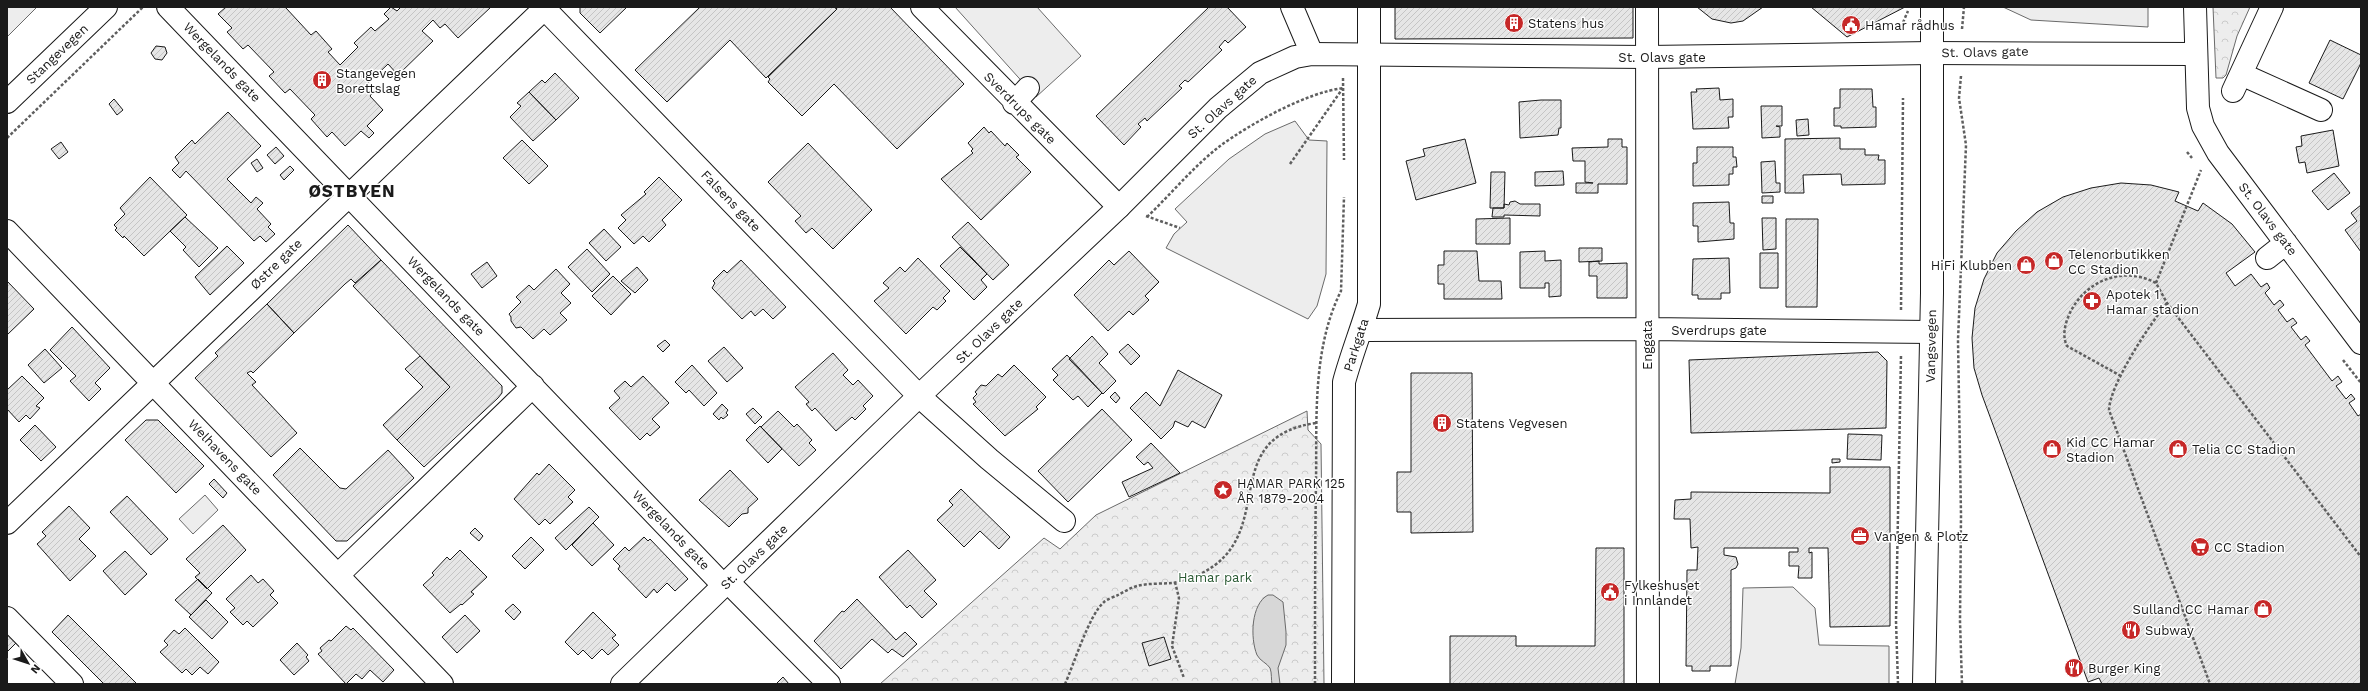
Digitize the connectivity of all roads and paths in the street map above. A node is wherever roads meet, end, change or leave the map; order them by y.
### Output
1 (106, 7) edge
2 (143, 7) edge
3 (168, 7) edge
4 (545, 7) edge
5 (922, 7) edge
6 (1369, 7) edge
7 (1647, 7) edge
8 (1910, 7) edge
9 (1932, 7) edge
10 (1964, 7) edge
11 (2195, 7) edge
12 (2272, 7) edge
13 (1296, 15) edge
14 (1901, 27) dead end
15 (1962, 29) dead end
16 (1931, 53) junction
17 (1312, 54) junction
18 (1369, 54) junction
19 (2195, 54) junction
20 (1647, 57) junction
21 (1961, 75) dead end
22 (1343, 78) dead end
23 (1343, 88) junction
24 (1349, 88) dead end
25 (1903, 98) dead end
26 (7, 102) edge
27 (2321, 110) dead end
28 (7, 138) edge
29 (1344, 163) dead end
30 (1290, 164) dead end
31 (2201, 170) dead end
32 (1344, 193) dead end
33 (349, 194) junction
34 (1119, 207) junction
35 (1147, 216) junction
36 (1180, 228) dead end
37 (7, 231) edge
38 (2286, 243) junction
39 (2267, 258) dead end
40 (2156, 283) junction
41 (2166, 303) junction
42 (1647, 329) junction
43 (1362, 330) junction
44 (1901, 331) junction
45 (1931, 332) junction
46 (2361, 343) edge
47 (2121, 376) junction
48 (154, 383) junction
49 (533, 386) junction
50 (919, 396) junction
51 (1316, 423) junction
52 (1064, 521) dead end
53 (7, 523) edge
54 (2361, 557) edge
55 (338, 575) junction
56 (1175, 582) junction
57 (726, 584) junction
58 (7, 618) edge
59 (1184, 678) dead end
60 (72, 684) edge
61 (442, 684) edge
62 (622, 684) edge
63 (829, 684) edge
64 (1065, 684) edge
65 (1315, 684) edge
66 (1343, 684) edge
67 (1648, 684) edge
68 (1898, 684) edge
69 (1924, 684) edge
70 (1962, 684) edge
71 (2210, 684) edge

1 - 26 main road, Stangevegen
2 - 28 path
3 - 33 main road, Wergelands gate
4 - 33 main road, Østre gate
4 - 50 main road, Falsens gate
5 - 34 main road, Sverdrups gate
6 - 18 main road, Parkgata
7 - 20 main road, Enggata
8 - 14 path
9 - 16 main road, Vangsvegen
10 - 15 path
11 - 19 main road
12 - 27 main road
13 - 17 main road
16 - 19 main road, St. Olavs gate
16 - 20 main road, St. Olavs gate
16 - 45 main road, Vangsvegen
17 - 18 main road, St. Olavs gate
17 - 34 main road, St. Olavs gate
18 - 20 main road, St. Olavs gate
18 - 43 main road, Parkgata
19 - 38 main road, St. Olavs gate
20 - 42 main road, Enggata
21 - 70 path
22 - 23 path
23 - 24 path
23 - 29 path
23 - 30 path
23 - 35 path
25 - 44 path
31 - 40 path
32 - 51 path
33 - 48 main road, Østre gate
33 - 49 main road, Wergelands gate
34 - 35 path
34 - 50 main road, St. Olavs gate
35 - 36 path
37 - 48 main road, Welhavens gate
38 - 39 main road
38 - 46 main road, St. Olavs gate
40 - 41 path
40 - 47 path
41 - 47 path
41 - 54 path
42 - 43 main road, Sverdrups gate
42 - 44 main road, Sverdrups gate
42 - 67 main road, Enggata
43 - 66 main road, Parkgata
44 - 45 main road, Sverdrups gate
44 - 68 path
45 - 69 main road, Vangsvegen
47 - 71 path
48 - 53 main road, Østre gate
48 - 55 main road, Welhavens gate
49 - 55 main road
49 - 57 main road, Wergelands gate
50 - 52 main road
50 - 57 main road, St. Olavs gate
51 - 56 path
51 - 65 path
55 - 61 main road, Welhavens gate
56 - 59 path
56 - 64 path
57 - 62 main road, St. Olavs gate
57 - 63 main road, Wergelands gate
58 - 60 main road

